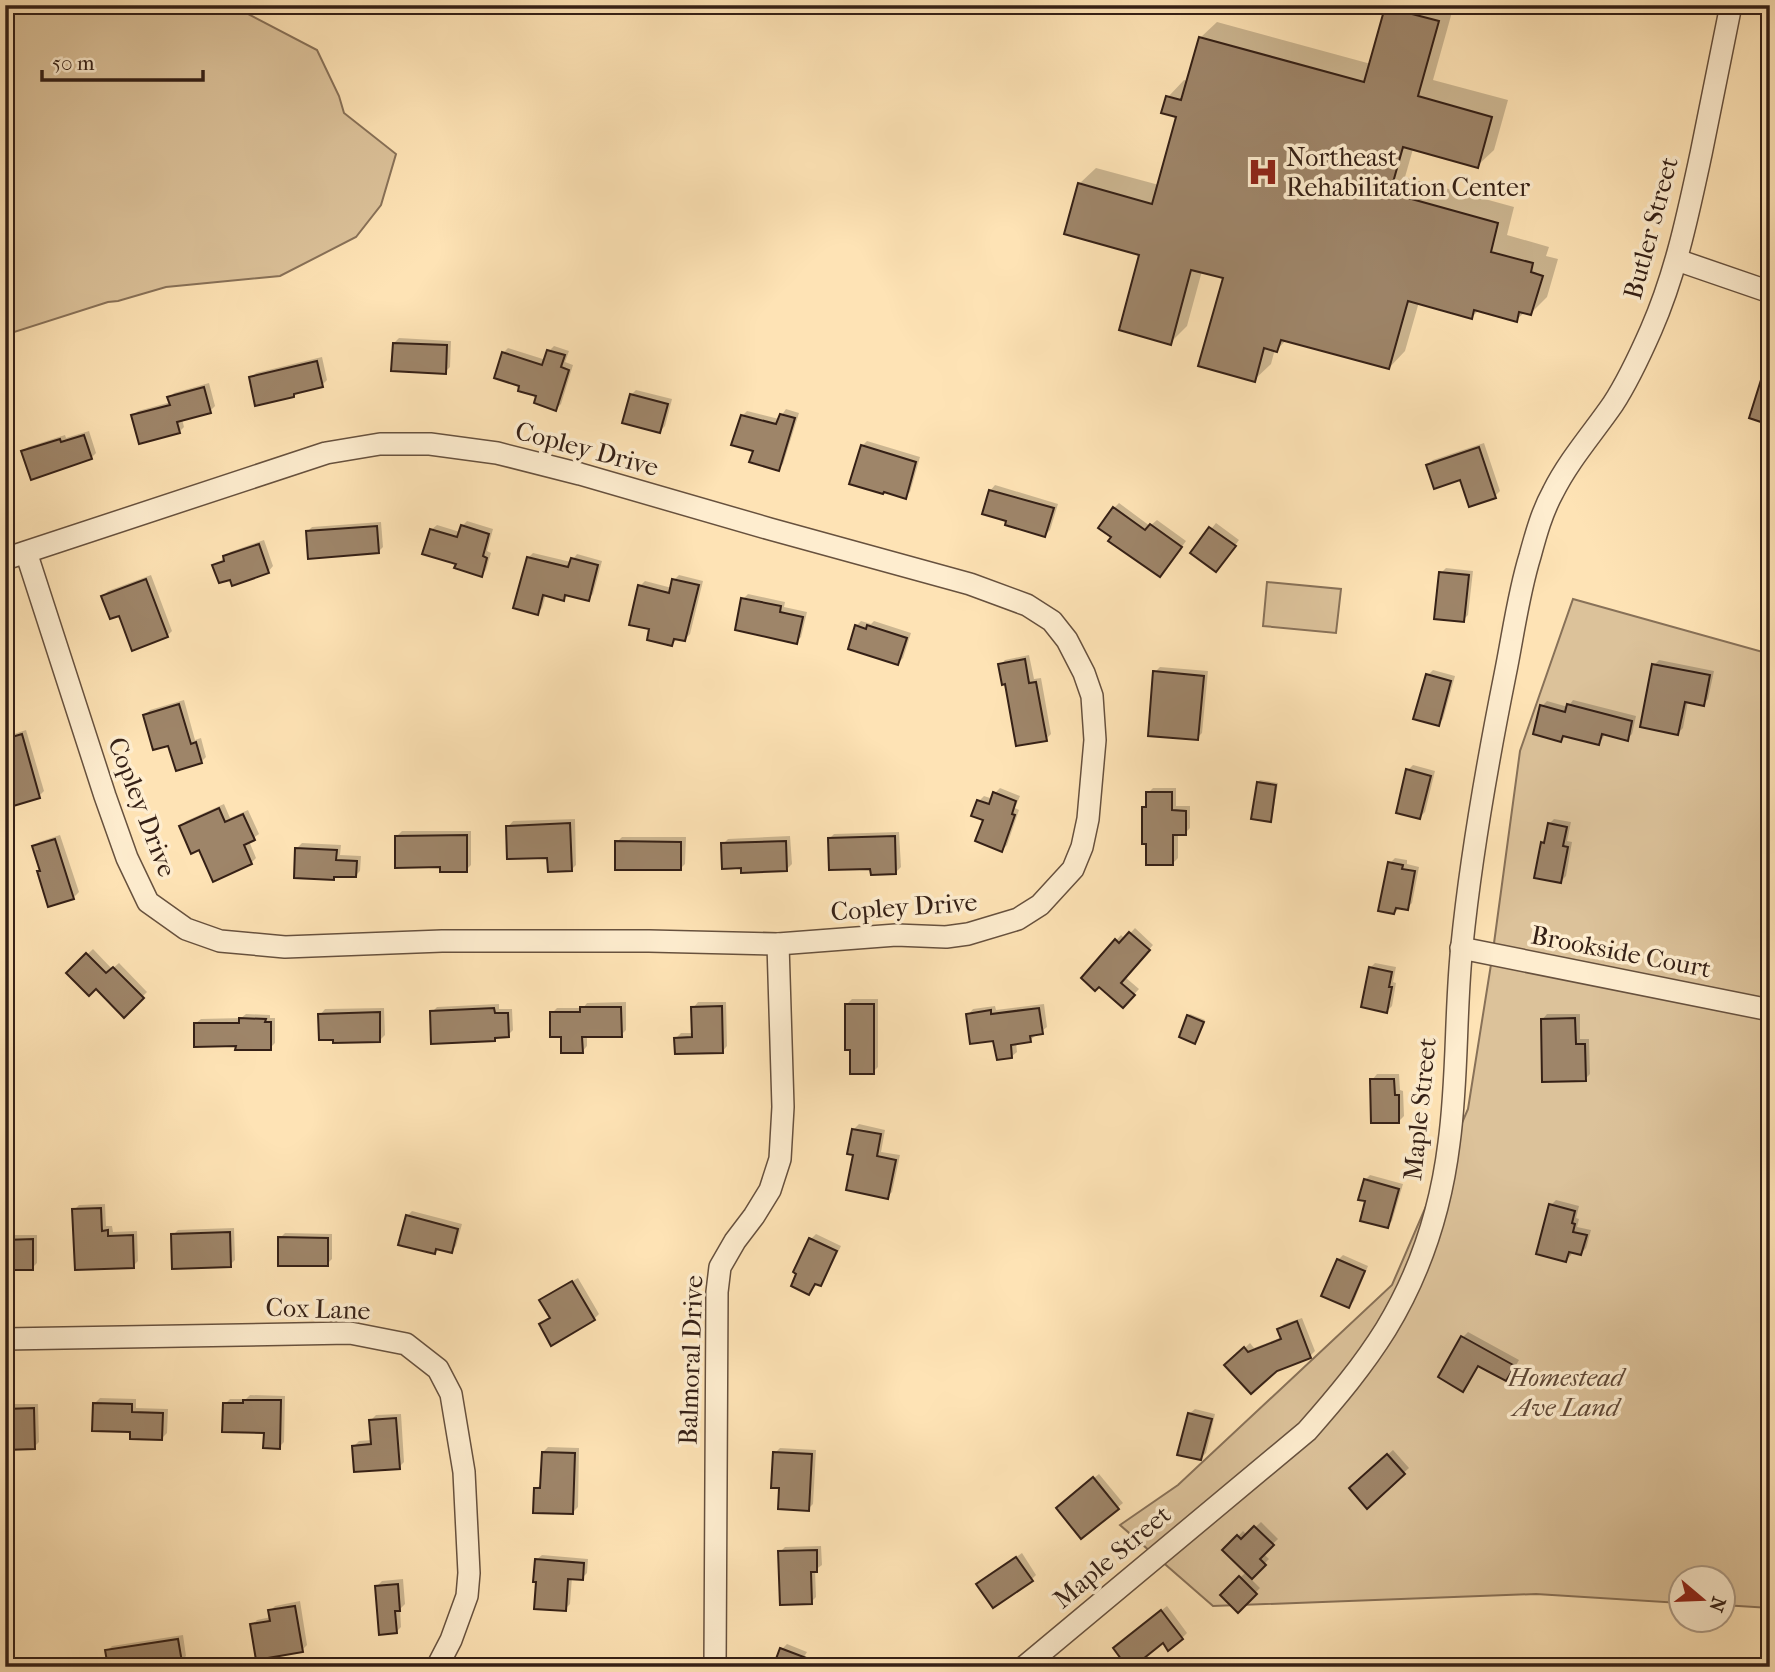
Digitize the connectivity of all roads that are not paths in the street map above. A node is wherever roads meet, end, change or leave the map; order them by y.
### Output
1 (1731, 5) edge
2 (1677, 260) junction
3 (1770, 292) edge
4 (26, 552) junction
5 (5, 559) edge
6 (1528, 561) joint
7 (778, 944) junction
8 (1461, 948) junction
9 (1770, 1010) edge
10 (5, 1339) edge
11 (437, 1667) edge
12 (715, 1667) edge
13 (1024, 1667) edge

1 - 2 street, Butler Street
2 - 3 street
2 - 6 street, Butler Street
4 - 5 street, Copley Drive
4 - 7 street, Copley Drive
4 - 7 street, Copley Drive
6 - 8 street, Maple Street
7 - 12 street, Balmoral Drive
8 - 9 street, Brookside Court
8 - 13 street, Maple Street
10 - 11 street, Cox Lane

